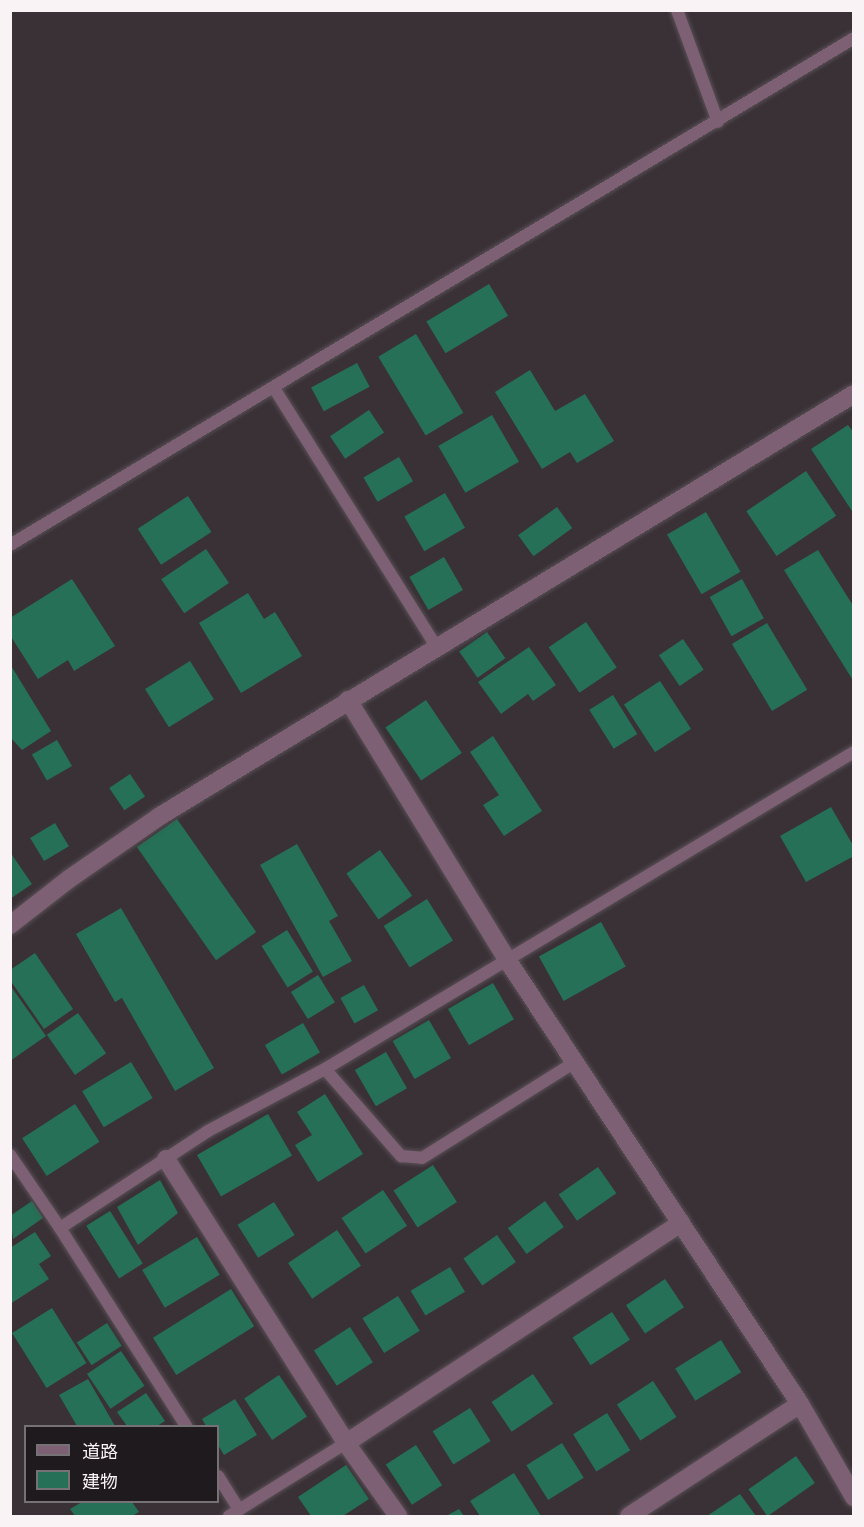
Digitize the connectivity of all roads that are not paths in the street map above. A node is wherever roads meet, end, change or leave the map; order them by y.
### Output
1 (676, 10) edge
2 (854, 38) edge
3 (718, 122) junction
4 (274, 388) junction
5 (854, 394) edge
6 (10, 545) edge
7 (437, 648) junction
8 (348, 700) junction
9 (854, 752) edge
10 (10, 925) edge
11 (508, 961) junction
12 (575, 1062) junction
13 (325, 1069) junction
14 (10, 1155) edge
15 (166, 1159) junction
16 (681, 1223) junction
17 (60, 1228) junction
18 (800, 1404) junction
19 (185, 1425) edge
20 (346, 1443) junction
21 (219, 1478) edge
22 (854, 1497) edge
23 (234, 1513) edge
24 (398, 1516) edge
25 (629, 1516) edge

1 - 3 lane
2 - 3 lane
3 - 4 lane
4 - 6 lane
4 - 7 lane
5 - 7 street
7 - 8 street
8 - 10 street
8 - 11 street
9 - 11 lane
11 - 12 street
11 - 13 lane
12 - 13 lane
12 - 16 street
13 - 15 lane
14 - 17 lane
15 - 17 lane
15 - 20 street
16 - 18 street
16 - 20 street
17 - 19 lane
18 - 22 street
18 - 25 street
20 - 23 lane
20 - 24 street
21 - 23 lane

